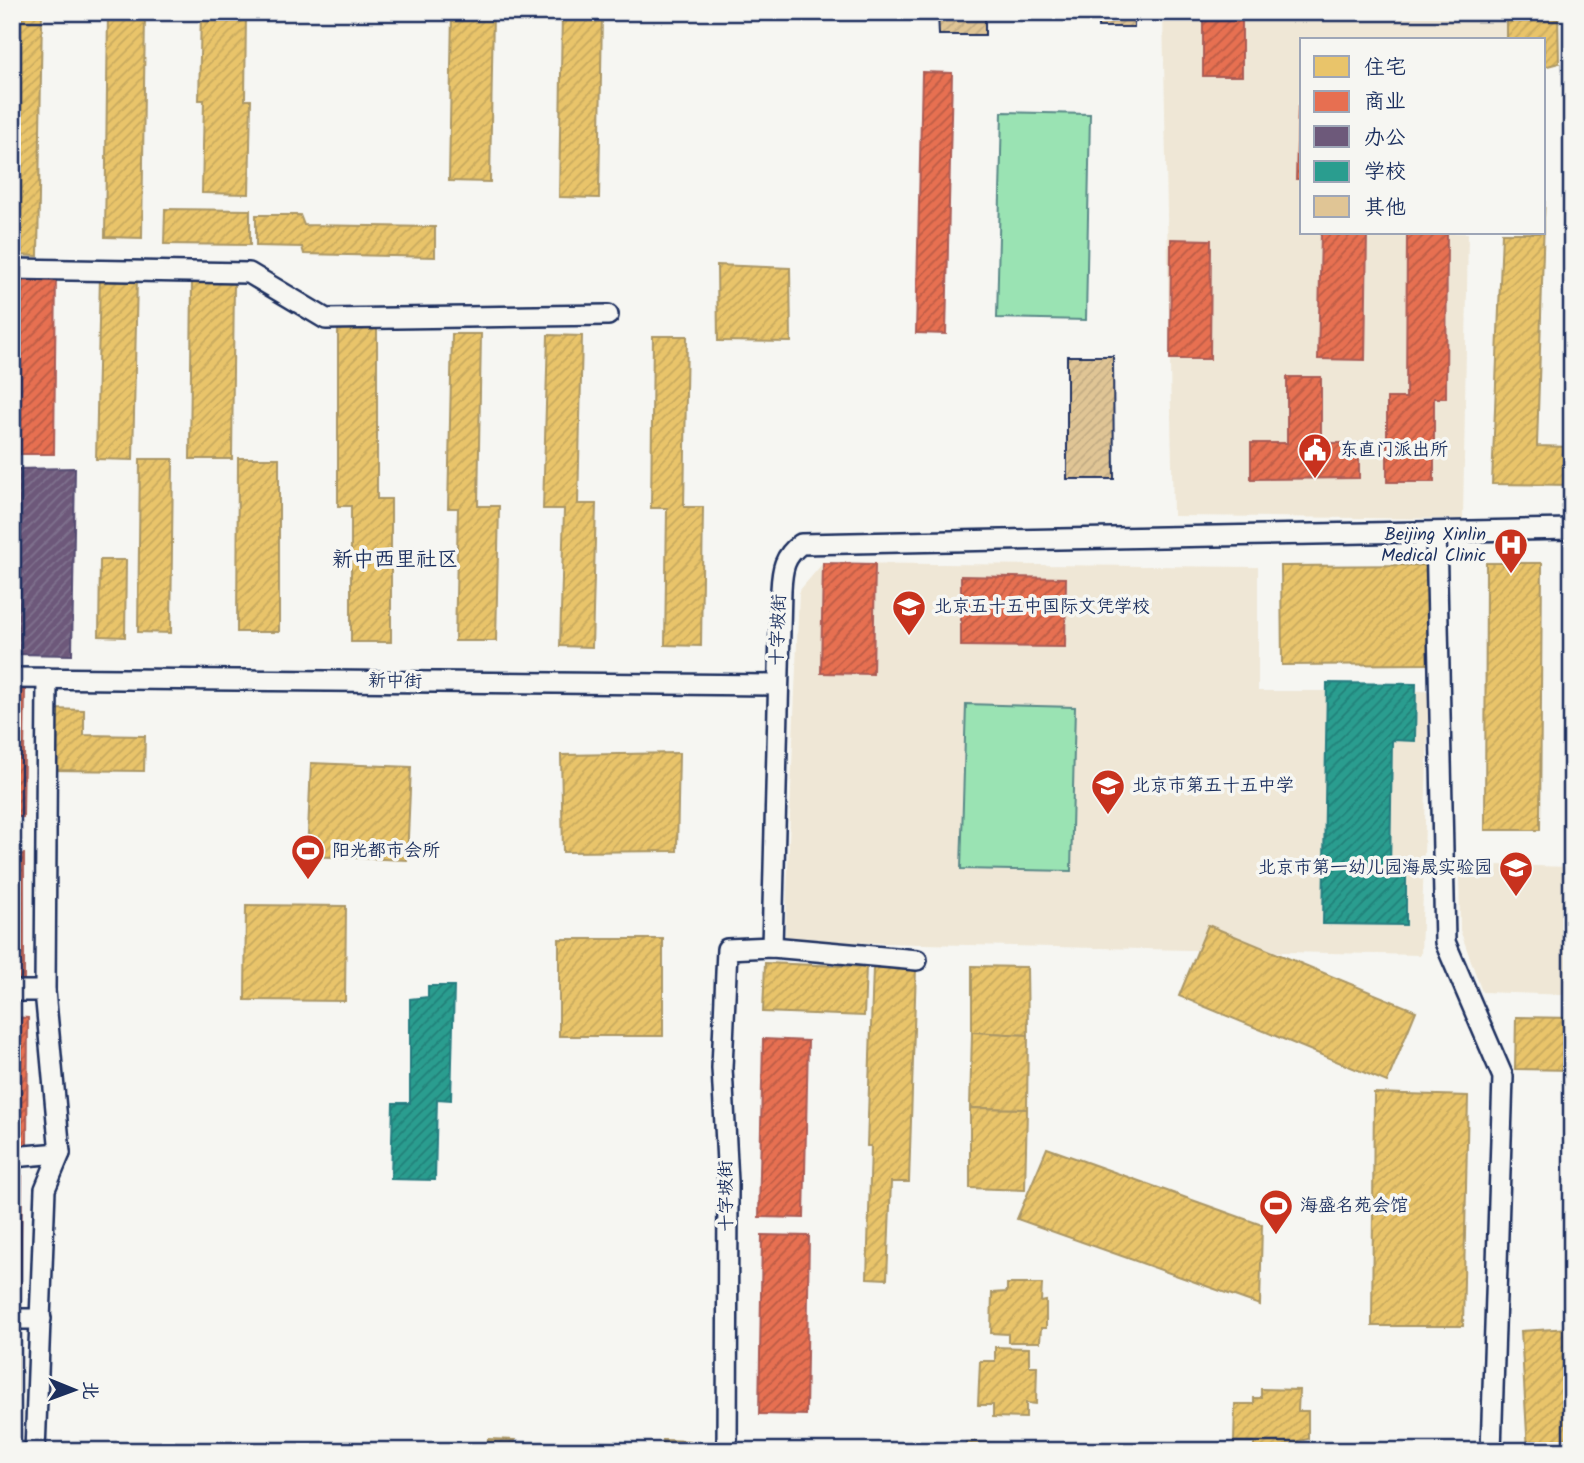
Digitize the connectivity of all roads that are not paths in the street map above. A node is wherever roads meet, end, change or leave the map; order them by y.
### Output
1 (12, 269) edge
2 (608, 315) dead end
3 (1572, 529) edge
4 (1436, 533) junction
5 (12, 678) edge
6 (47, 678) junction
7 (777, 685) junction
8 (772, 947) junction
9 (917, 960) dead end
10 (12, 991) edge
11 (46, 991) junction
12 (60, 1153) junction
13 (12, 1157) edge
14 (12, 1319) edge
15 (41, 1319) junction
16 (36, 1451) edge
17 (727, 1451) edge
18 (1491, 1451) edge

1 - 2 street
3 - 4 street, 十字坡街
4 - 7 street, 十字坡街
4 - 18 street
5 - 6 street, 新中街
6 - 7 street, 新中街
6 - 11 street
7 - 8 street, 十字坡街
8 - 9 street
8 - 17 street, 十字坡街
10 - 11 street
11 - 12 street
12 - 13 street
12 - 15 street
14 - 15 street
15 - 16 street

